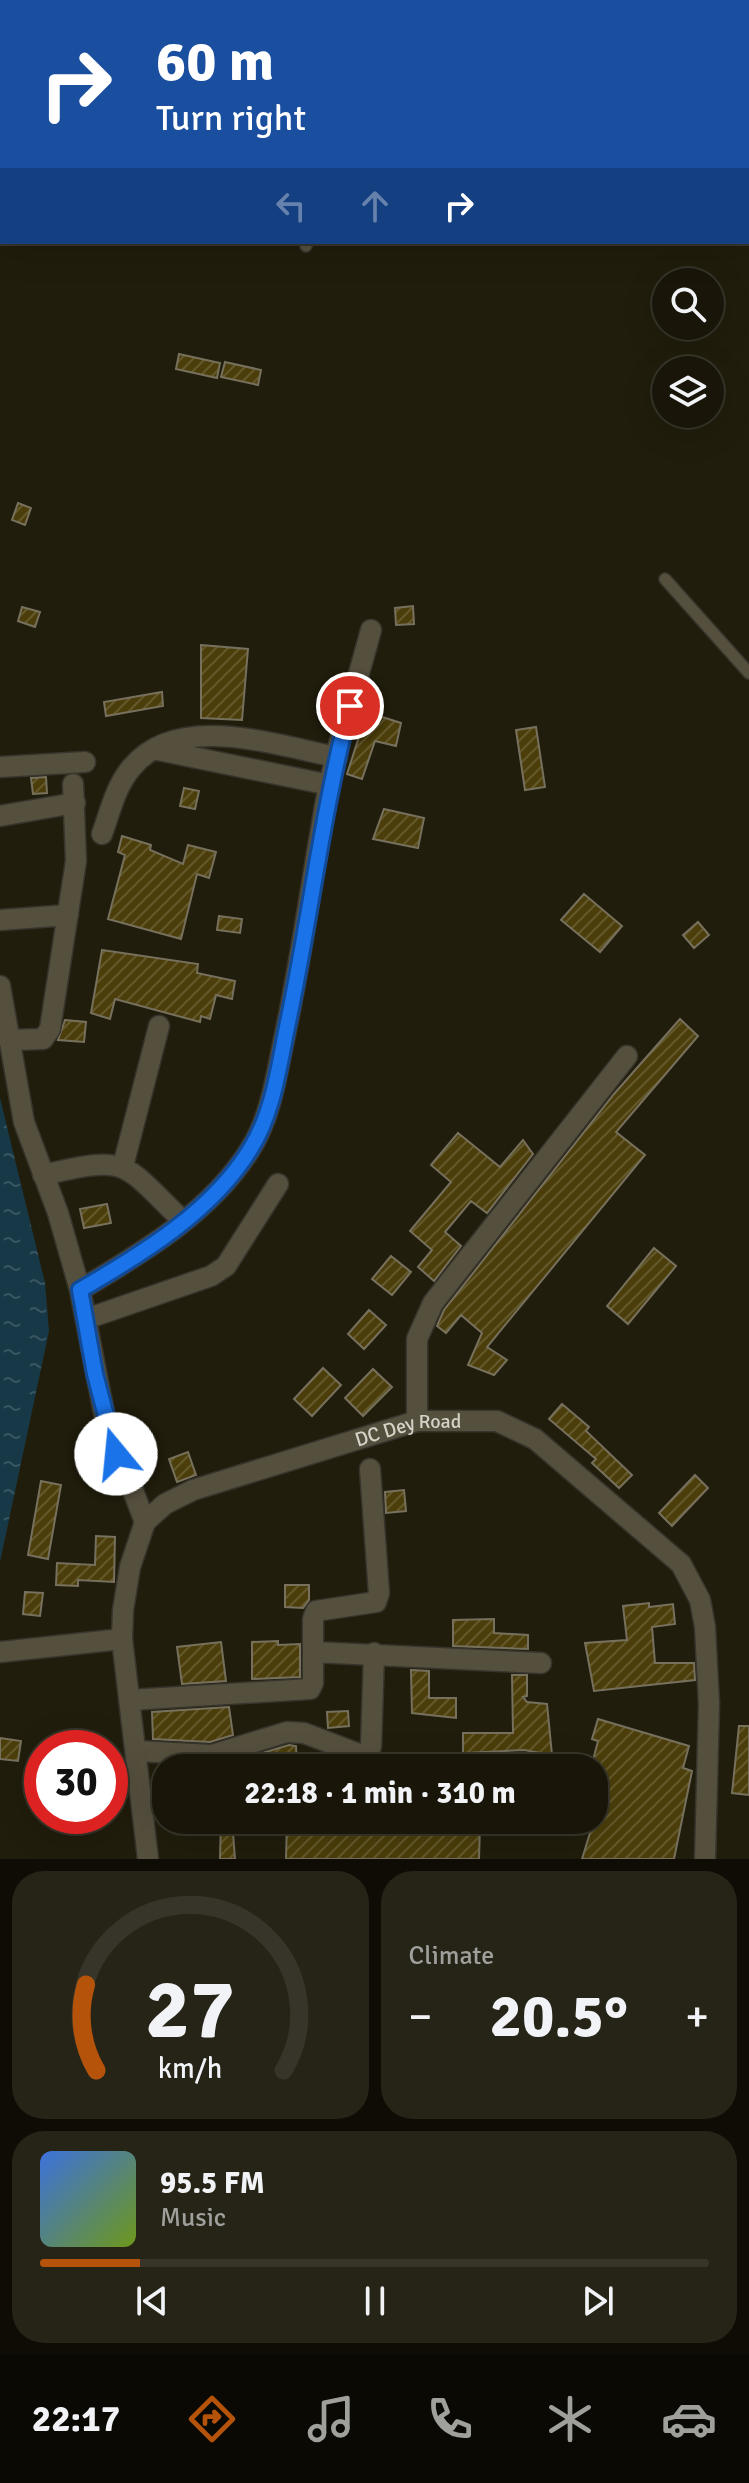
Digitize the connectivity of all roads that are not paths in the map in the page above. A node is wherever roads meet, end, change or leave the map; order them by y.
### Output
1 (665, 579) dead end
2 (371, 630) dead end
3 (749, 673) edge
4 (155, 750) junction
5 (337, 757) junction
6 (85, 762) dead end
7 (0, 767) edge
8 (330, 785) junction
9 (0, 816) edge
10 (102, 834) dead end
11 (68, 915) junction
12 (0, 920) edge
13 (0, 986) edge
14 (159, 1026) dead end
15 (9, 1040) junction
16 (627, 1056) dead end
17 (123, 1166) junction
18 (43, 1175) junction
19 (278, 1184) dead end
20 (183, 1221) junction
21 (80, 1290) junction
22 (86, 1319) junction
23 (417, 1421) junction
24 (370, 1469) dead end
25 (145, 1522) junction
26 (122, 1639) junction
27 (0, 1652) edge
28 (313, 1652) junction
29 (374, 1653) junction
30 (541, 1663) dead end
31 (130, 1700) junction
32 (136, 1751) junction
33 (148, 1859) edge
34 (705, 1859) edge

1 - 3 lane
2 - 5 street
4 - 5 street
4 - 8 street
4 - 10 street
5 - 8 street
6 - 7 street
8 - 20 street
9 - 11 street
11 - 12 street
11 - 15 street
13 - 15 street
14 - 17 street
15 - 18 street
16 - 23 street
17 - 18 street
17 - 20 street
18 - 21 street
19 - 22 street
20 - 21 street
21 - 22 street
22 - 25 street
23 - 25 street, DC Dey Road
23 - 34 street, DC Dey Road
24 - 28 street
25 - 26 street
26 - 27 street
26 - 31 street
28 - 29 street
28 - 31 street
29 - 30 street
29 - 32 street
31 - 32 street
32 - 33 street

